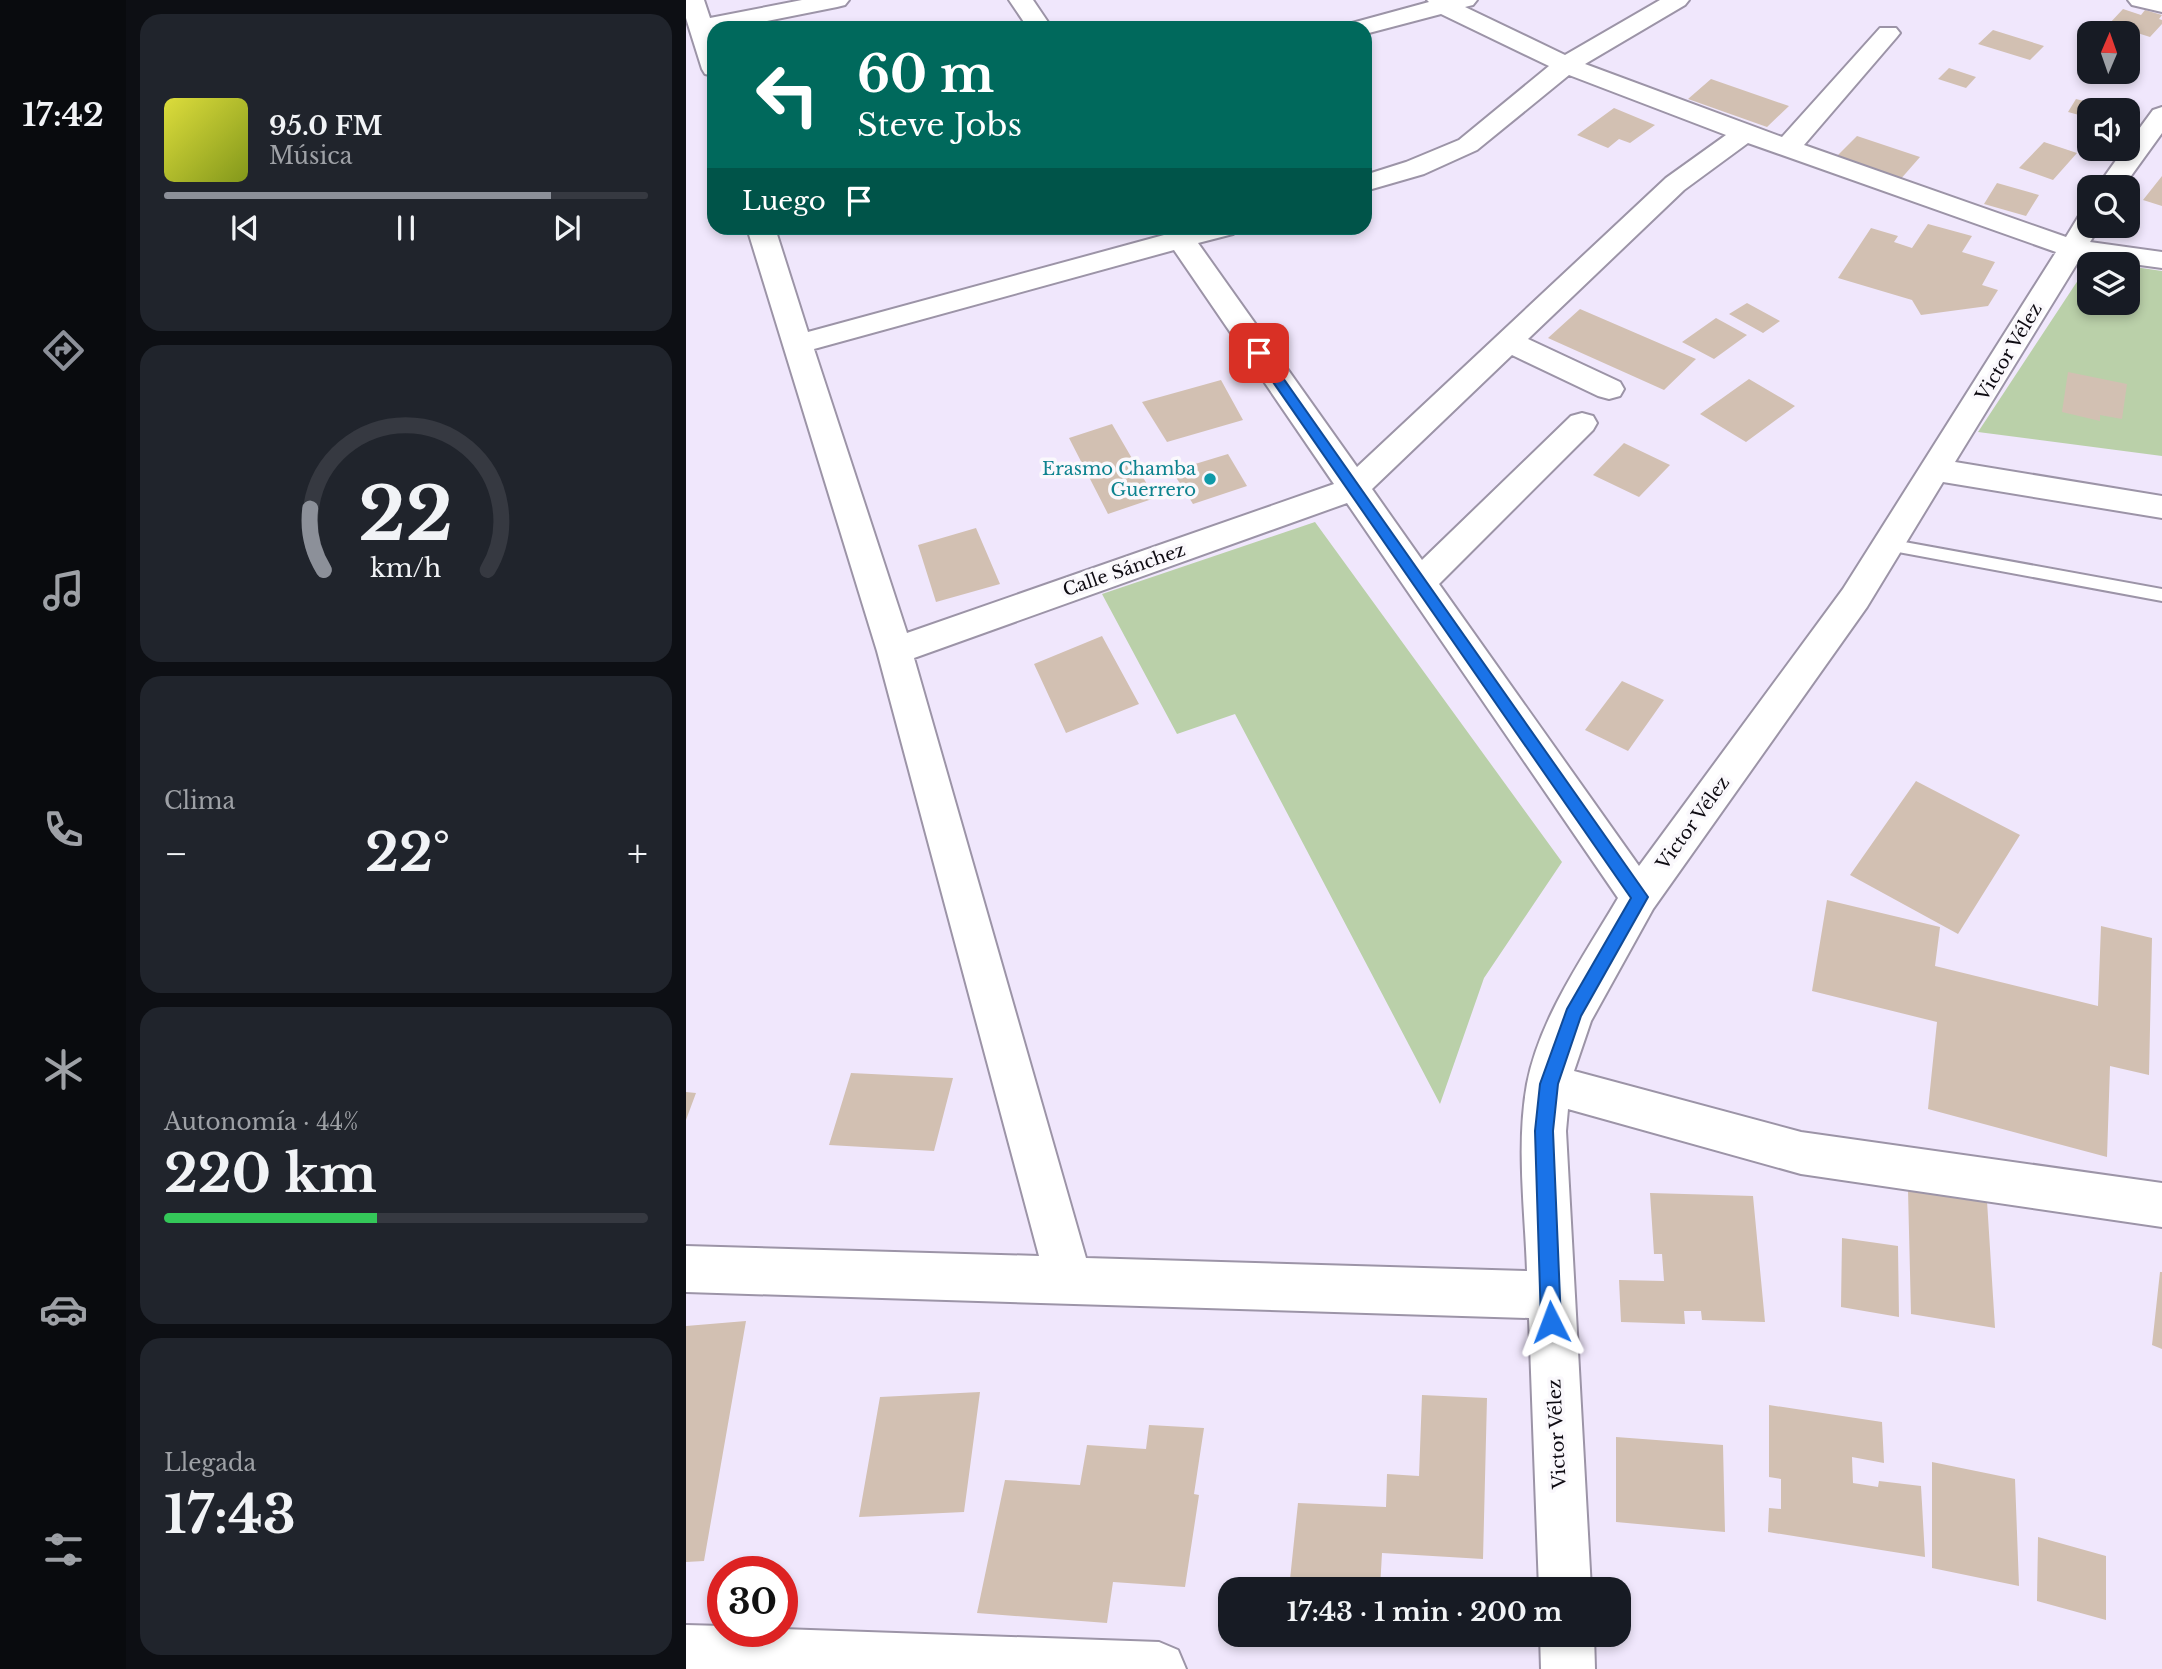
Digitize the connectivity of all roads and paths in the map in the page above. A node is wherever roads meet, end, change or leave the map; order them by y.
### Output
1 (692, 0) edge
2 (837, 0) edge
3 (1021, 0) edge
4 (1677, 0) edge
5 (2140, 0) edge
6 (1450, 2) edge
7 (2162, 5) edge
8 (732, 21) edge
9 (1035, 21) edge
10 (1372, 25) edge
11 (707, 26) edge
12 (702, 27) junction
13 (1888, 33) dead end
14 (707, 44) edge
15 (1566, 65) junction
16 (2162, 115) edge
17 (1745, 133) junction
18 (1787, 148) junction
19 (2119, 175) edge
20 (1372, 181) edge
21 (2077, 233) edge
22 (763, 235) edge
23 (1174, 235) edge
24 (1178, 235) edge
25 (2079, 238) edge
26 (2093, 238) edge
27 (2162, 260) edge
28 (1508, 341) junction
29 (798, 344) junction
30 (1609, 389) dead end
31 (1582, 423) dead end
32 (1937, 470) junction
33 (1353, 489) junction
34 (2162, 507) edge
35 (1888, 545) junction
36 (1419, 583) junction
37 (2162, 595) edge
38 (895, 651) junction
39 (1639, 897) junction
40 (1549, 1084) junction
41 (2162, 1205) edge
42 (686, 1269) edge
43 (1069, 1280) junction
44 (1550, 1295) junction
45 (1563, 1577) edge
46 (1568, 1647) edge
47 (686, 1652) edge
48 (1159, 1669) edge
49 (1569, 1669) edge

1 - 12 street
2 - 8 street
3 - 9 street
4 - 15 street
5 - 7 street
6 - 10 street
6 - 15 street
11 - 12 street
12 - 14 street
13 - 18 street
15 - 17 street
15 - 20 street
16 - 19 street
17 - 18 street
17 - 28 street
18 - 21 street
22 - 29 street
23 - 29 street
24 - 33 street
25 - 32 street, Victor Vélez
26 - 27 street
28 - 30 street
28 - 33 street
29 - 38 street
31 - 36 street
32 - 34 street
32 - 35 street, Victor Vélez
33 - 36 street
33 - 38 street, Calle Sánchez
35 - 37 lane
35 - 39 street, Victor Vélez
36 - 39 street
38 - 43 street
39 - 40 street, Victor Vélez
40 - 41 street
40 - 44 street, Victor Vélez
42 - 43 street
43 - 44 street
44 - 45 street, Victor Vélez
46 - 49 street
47 - 48 street

